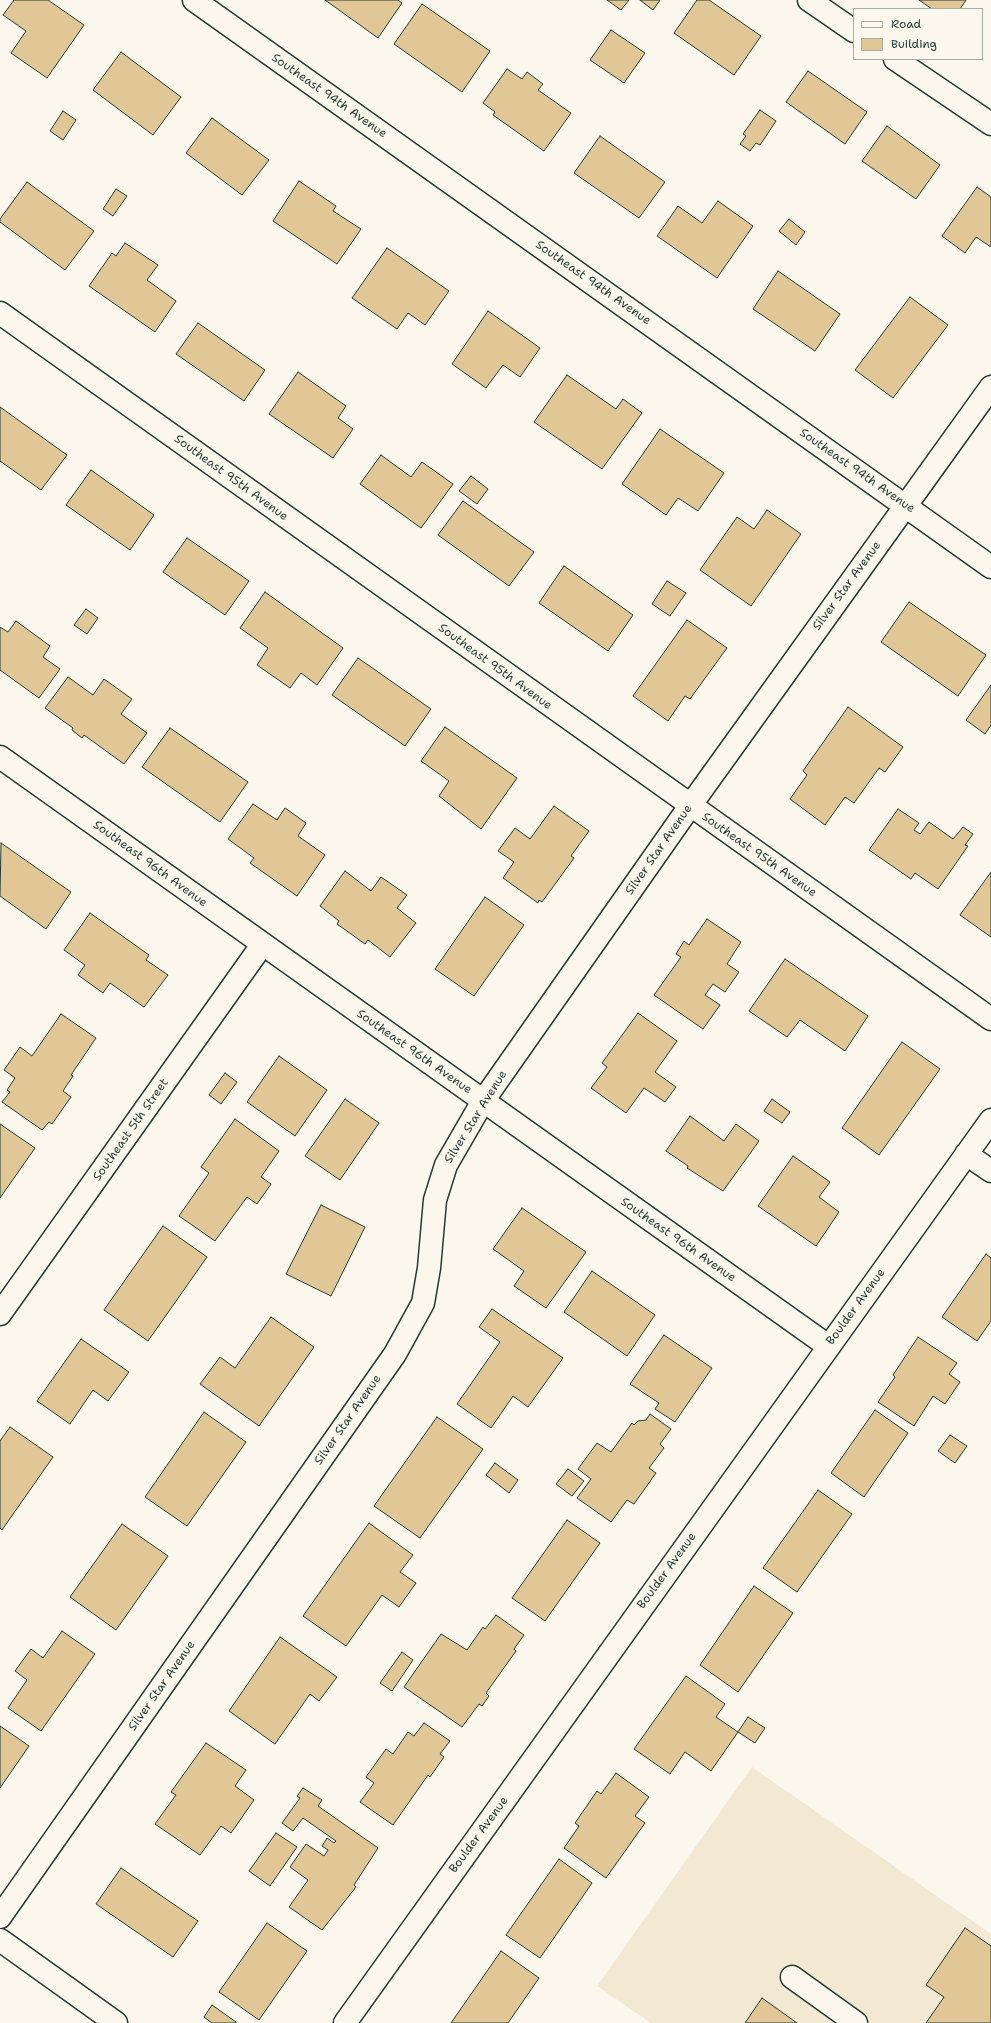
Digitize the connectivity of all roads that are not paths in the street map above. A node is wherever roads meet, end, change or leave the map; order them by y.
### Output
1 (194, 0) edge
2 (810, 0) edge
3 (853, 30) edge
4 (896, 60) edge
5 (991, 124) edge
6 (0, 313) edge
7 (991, 386) edge
8 (906, 505) junction
9 (991, 567) edge
10 (0, 757) edge
11 (690, 806) junction
12 (262, 945) junction
13 (991, 1019) edge
14 (483, 1101) junction
15 (991, 1120) edge
16 (966, 1154) junction
17 (991, 1171) edge
18 (0, 1314) edge
19 (828, 1346) junction
20 (0, 1917) edge
21 (0, 1940) edge
22 (792, 1978) dead end
23 (116, 2023) edge
24 (345, 2023) edge
25 (856, 2023) edge

1 - 8 street, Southeast 94th Avenue
2 - 3 street
4 - 5 street
6 - 11 street, Southeast 95th Avenue
7 - 8 street, Silver Star Avenue
8 - 9 street, Southeast 94th Avenue
8 - 11 street, Silver Star Avenue
10 - 12 street, Southeast 96th Avenue
11 - 13 street, Southeast 95th Avenue
11 - 14 street, Silver Star Avenue
12 - 14 street, Southeast 96th Avenue
12 - 18 street, Southeast 5th Street
14 - 19 street, Southeast 96th Avenue
14 - 20 street, Silver Star Avenue
15 - 16 street, Boulder Avenue
16 - 17 street
16 - 19 street, Boulder Avenue
19 - 24 street, Boulder Avenue
21 - 23 street
22 - 25 street

